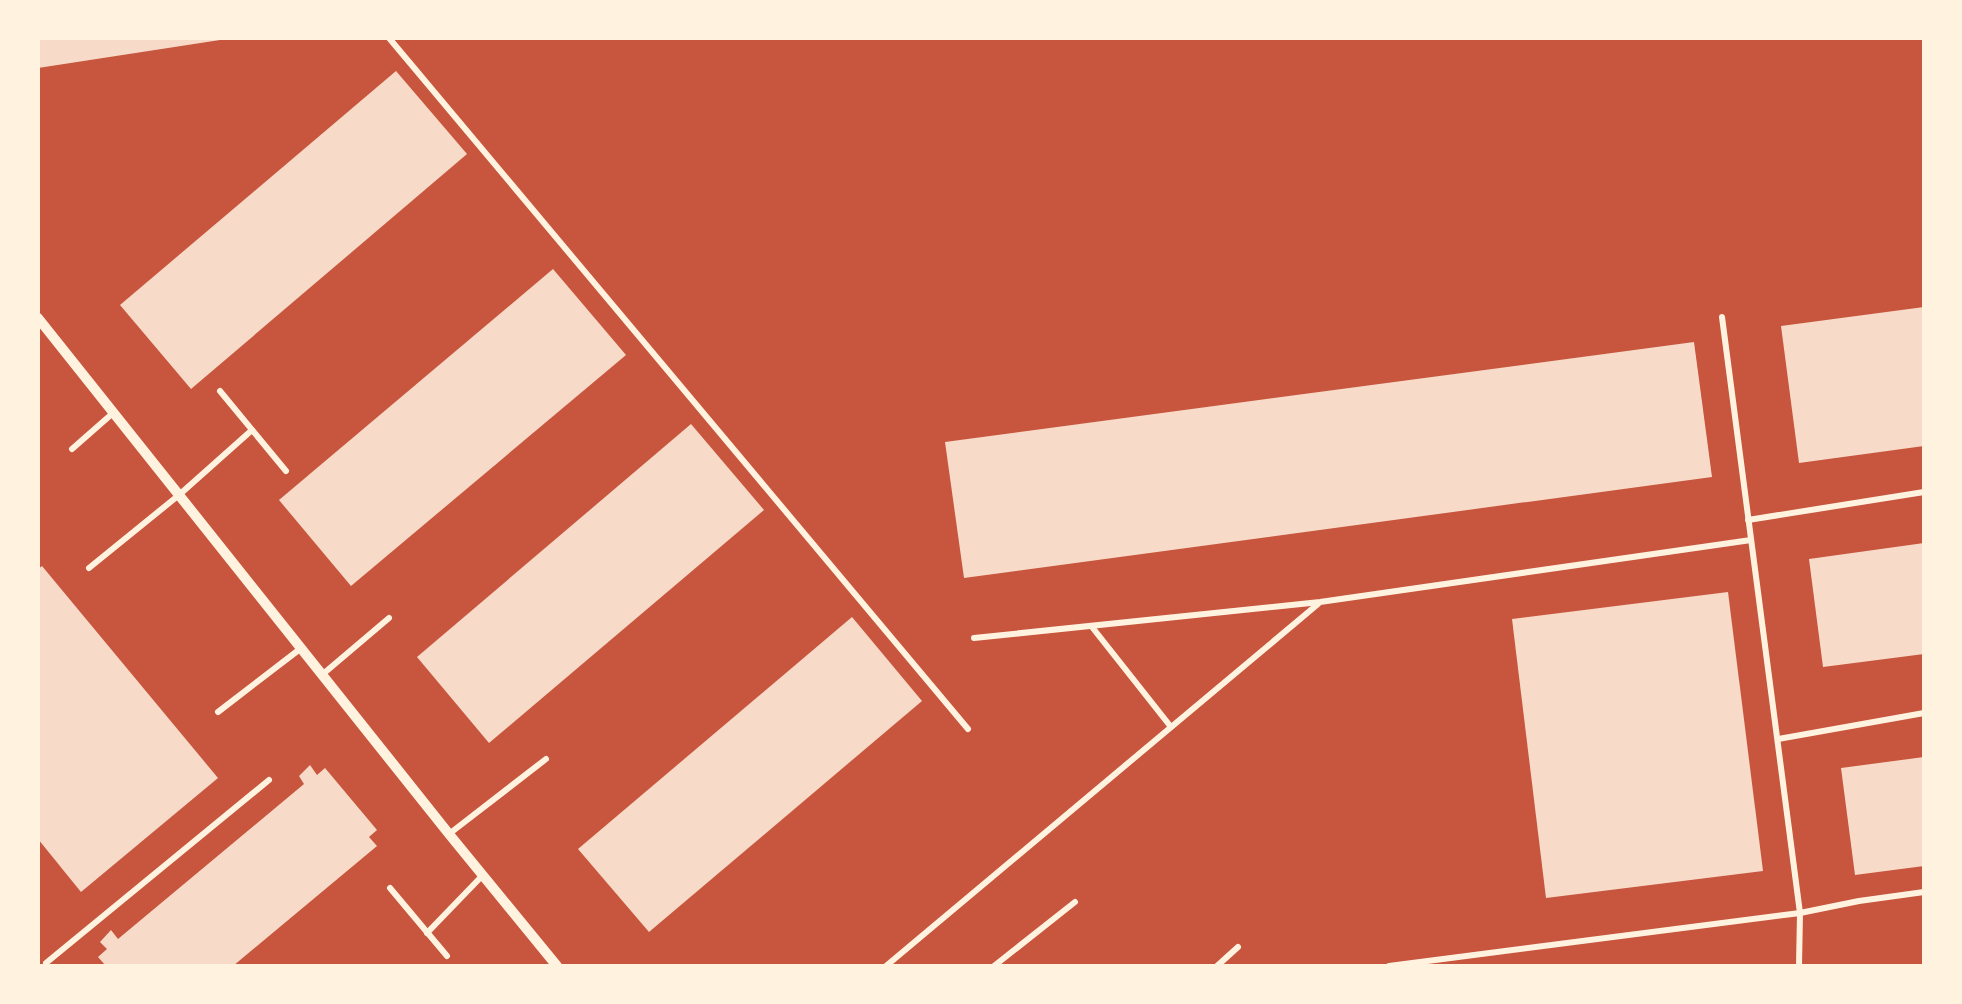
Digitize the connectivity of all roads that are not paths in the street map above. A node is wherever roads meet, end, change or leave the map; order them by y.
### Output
1 (389, 38) edge
2 (1722, 317) dead end
3 (38, 318) edge
4 (220, 391) dead end
5 (113, 413) junction
6 (252, 430) junction
7 (72, 449) dead end
8 (286, 471) dead end
9 (1924, 492) edge
10 (179, 495) junction
11 (1748, 520) junction
12 (1751, 540) junction
13 (89, 568) dead end
14 (1320, 602) junction
15 (389, 618) dead end
16 (1091, 626) junction
17 (974, 638) dead end
18 (301, 649) junction
19 (322, 675) junction
20 (218, 712) dead end
21 (1924, 713) edge
22 (1171, 728) junction
23 (968, 729) dead end
24 (1778, 740) junction
25 (546, 759) dead end
26 (269, 780) dead end
27 (449, 834) junction
28 (483, 875) junction
29 (390, 888) dead end
30 (1924, 892) edge
31 (1074, 902) dead end
32 (1800, 913) junction
33 (428, 933) junction
34 (1238, 947) dead end
35 (447, 956) dead end
36 (46, 964) dead end
37 (557, 966) edge
38 (886, 966) edge
39 (994, 966) edge
40 (1218, 966) edge
41 (1389, 966) edge
42 (1798, 966) edge

1 - 23 lane
2 - 11 lane
3 - 5 street
4 - 6 lane
5 - 7 lane
5 - 10 street
6 - 8 lane
6 - 10 lane
9 - 11 lane
10 - 13 lane
10 - 18 street
11 - 12 lane
12 - 14 lane
12 - 24 lane
14 - 16 lane
14 - 22 lane
15 - 19 lane
16 - 17 lane
16 - 22 lane
18 - 19 street
18 - 20 lane
19 - 27 street
21 - 24 lane
22 - 38 lane
24 - 32 lane
25 - 27 lane
26 - 36 lane
27 - 28 street
28 - 33 lane
28 - 37 street
29 - 33 lane
30 - 32 lane
31 - 39 lane
32 - 41 lane
32 - 42 lane
33 - 35 lane
34 - 40 lane

